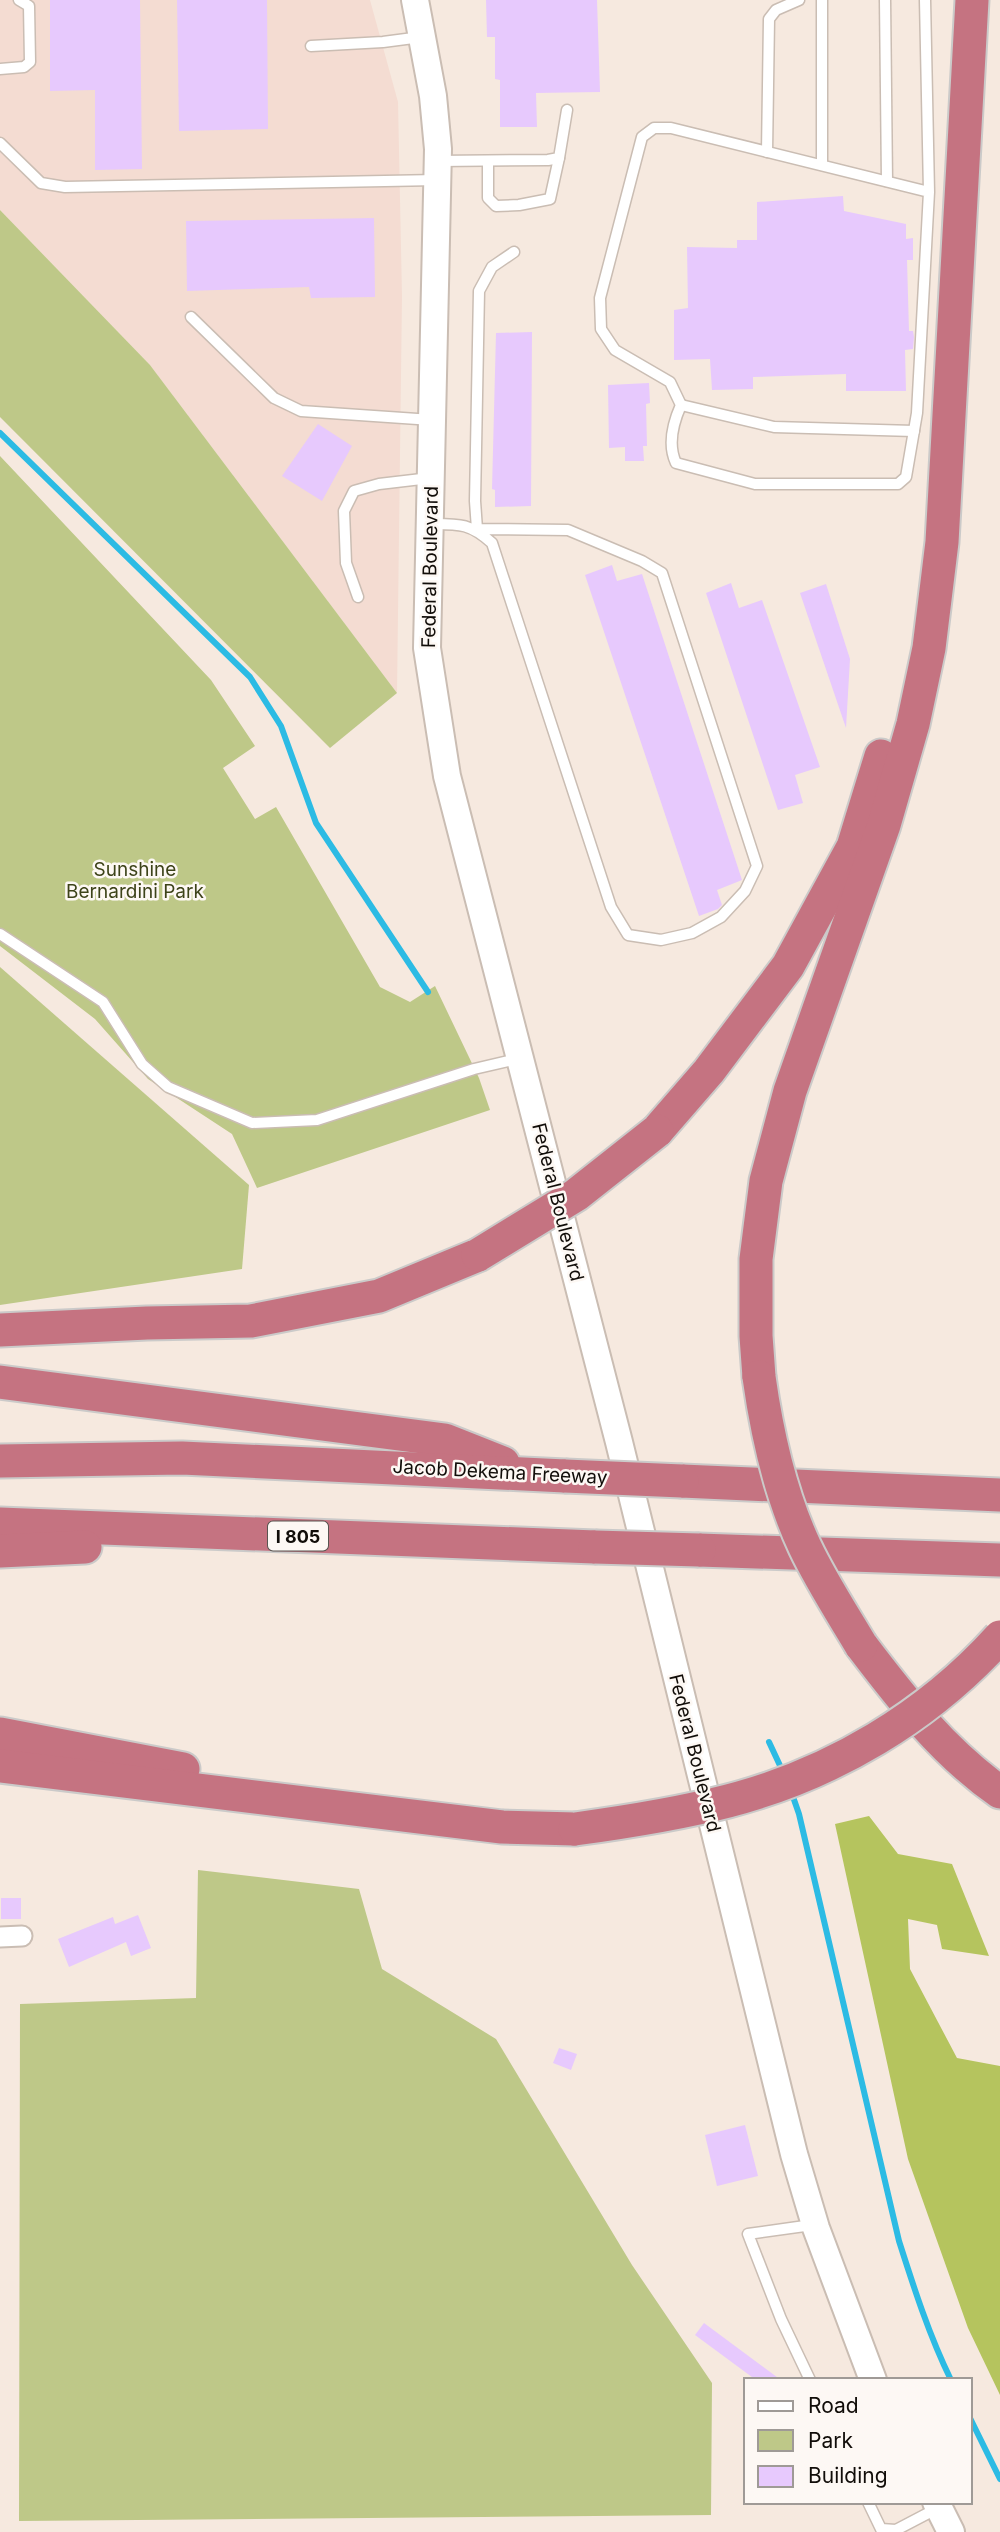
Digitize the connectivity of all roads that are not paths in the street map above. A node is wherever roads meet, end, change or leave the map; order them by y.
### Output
1 (19, 0) edge
2 (415, 0) edge
3 (799, 0) edge
4 (822, 0) edge
5 (885, 0) edge
6 (925, 0) edge
7 (972, 0) edge
8 (422, 37) junction
9 (311, 46) dead end
10 (0, 69) edge
11 (567, 110) dead end
12 (0, 143) edge
13 (767, 152) junction
14 (559, 158) junction
15 (488, 161) junction
16 (822, 165) junction
17 (437, 171) junction
18 (887, 181) junction
19 (929, 192) junction
20 (514, 252) dead end
21 (191, 317) dead end
22 (681, 405) junction
23 (432, 420) junction
24 (914, 431) junction
25 (431, 478) junction
26 (430, 524) junction
27 (477, 529) junction
28 (942, 542) junction
29 (358, 597) dead end
30 (0, 934) edge
31 (521, 1059) junction
32 (0, 1330) edge
33 (0, 1382) edge
34 (0, 1461) edge
35 (532, 1473) junction
36 (1000, 1495) edge
37 (0, 1524) edge
38 (324, 1536) junction
39 (0, 1551) edge
40 (1000, 1560) edge
41 (1000, 1637) edge
42 (0, 1734) edge
43 (0, 1766) edge
44 (1000, 1792) edge
45 (441, 1819) junction
46 (22, 1936) dead end
47 (0, 1937) edge
48 (815, 2224) junction
49 (809, 2378) edge
50 (872, 2378) edge
51 (869, 2504) edge
52 (937, 2505) edge
53 (951, 2532) edge

1 - 10 lane
2 - 8 main road, Federal Boulevard
3 - 13 lane
4 - 16 lane
5 - 18 lane
6 - 19 lane
7 - 28 highway
8 - 9 lane
8 - 17 main road, Federal Boulevard
11 - 14 lane
12 - 17 lane
13 - 16 lane
13 - 22 lane
14 - 15 lane
14 - 15 lane
15 - 17 lane
16 - 18 lane
17 - 23 main road, Federal Boulevard
18 - 19 lane
19 - 24 lane
20 - 27 lane
21 - 23 lane
22 - 24 lane
22 - 24 lane
23 - 25 main road, Federal Boulevard
25 - 26 main road, Federal Boulevard
25 - 29 lane
26 - 27 lane
26 - 31 main road, Federal Boulevard
27 - 27 lane
28 - 32 highway, bridge
28 - 44 highway, bridge
30 - 31 lane
31 - 48 main road, Federal Boulevard
33 - 35 highway
34 - 35 highway, Jacob Dekema Freeway
35 - 36 highway, Jacob Dekema Freeway, bridge
37 - 38 highway, I 805
38 - 39 highway
38 - 40 highway, I 805, bridge
41 - 45 highway, bridge
42 - 45 highway
43 - 45 highway
46 - 47 street
48 - 49 lane
48 - 50 main road, Federal Boulevard
51 - 52 lane
52 - 53 main road

